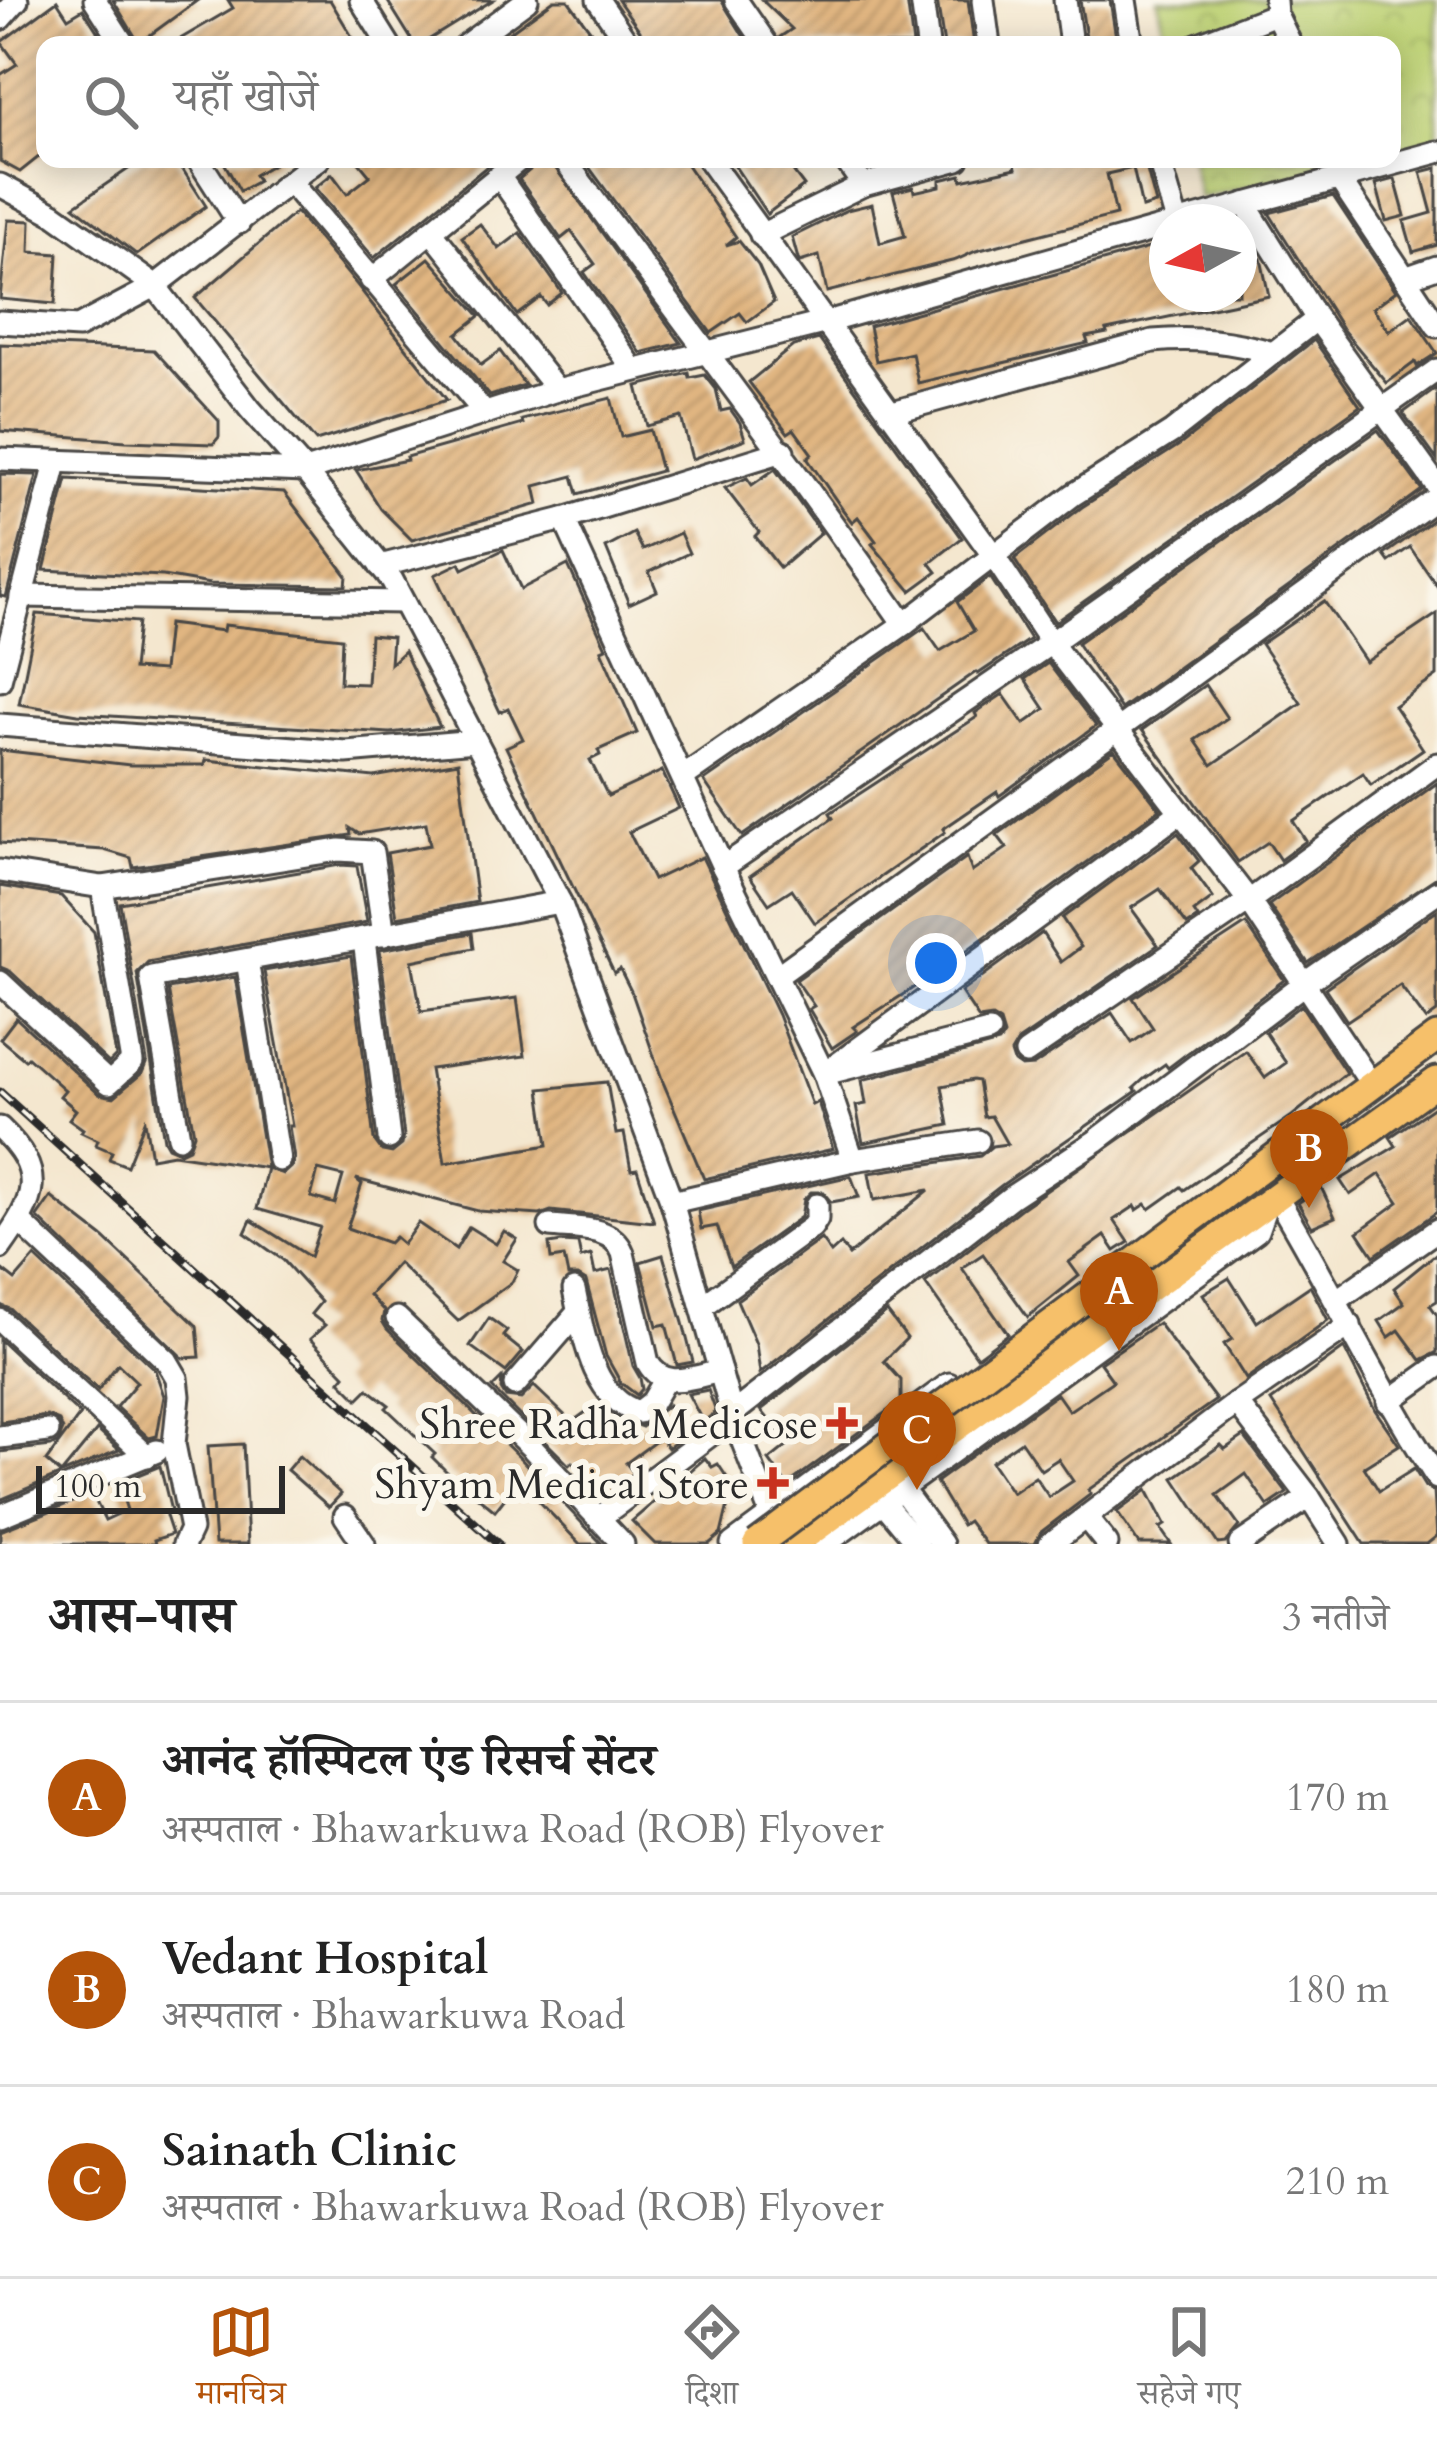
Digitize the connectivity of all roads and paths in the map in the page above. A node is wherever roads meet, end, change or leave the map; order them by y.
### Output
1 (17, 0) edge
2 (94, 0) edge
3 (361, 0) edge
4 (527, 0) edge
5 (598, 0) edge
6 (736, 0) edge
7 (922, 0) edge
8 (983, 0) edge
9 (1065, 0) edge
10 (1125, 0) edge
11 (1275, 7) edge
12 (0, 19) edge
13 (118, 36) edge
14 (383, 36) edge
15 (482, 36) edge
16 (623, 36) edge
17 (761, 36) edge
18 (927, 36) edge
19 (988, 36) edge
20 (1070, 36) edge
21 (1131, 36) edge
22 (1215, 36) edge
23 (1288, 36) edge
24 (1437, 152) edge
25 (1401, 160) edge
26 (204, 168) edge
27 (308, 168) edge
28 (509, 168) edge
29 (571, 168) edge
30 (714, 168) edge
31 (851, 168) edge
32 (921, 168) edge
33 (1162, 168) edge
34 (1348, 172) edge
35 (499, 176) junction
36 (291, 183) junction
37 (0, 185) edge
38 (863, 185) junction
39 (1173, 204) edge
40 (1245, 204) edge
41 (239, 223) junction
42 (1257, 223) edge
43 (431, 231) junction
44 (1149, 231) edge
45 (761, 235) junction
46 (1437, 267) edge
47 (1405, 278) junction
48 (371, 280) junction
49 (155, 286) junction
50 (1317, 319) junction
51 (0, 322) edge
52 (823, 323) junction
53 (1437, 326) edge
54 (1273, 353) junction
55 (706, 354) junction
56 (634, 370) junction
57 (1437, 370) edge
58 (557, 390) junction
59 (1379, 408) junction
60 (484, 412) junction
61 (889, 413) junction
62 (783, 452) junction
63 (0, 459) edge
64 (56, 463) junction
65 (305, 470) junction
66 (1437, 486) edge
67 (1437, 498) edge
68 (564, 519) junction
69 (993, 555) junction
70 (380, 566) junction
71 (21, 596) junction
72 (403, 602) junction
73 (8, 619) edge
74 (904, 623) junction
75 (1051, 643) junction
76 (0, 680) edge
77 (0, 725) edge
78 (1115, 729) junction
79 (476, 740) junction
80 (1437, 764) edge
81 (683, 777) junction
82 (1181, 812) junction
83 (724, 867) junction
84 (0, 871) edge
85 (102, 886) junction
86 (1437, 892) edge
87 (560, 902) junction
88 (1249, 902) junction
89 (374, 937) junction
90 (247, 961) junction
91 (777, 976) junction
92 (0, 982) edge
93 (1305, 983) junction
94 (989, 1032) dead end
95 (1437, 1037) edge
96 (1026, 1053) dead end
97 (824, 1074) junction
98 (1437, 1081) edge
99 (1372, 1084) junction
100 (0, 1128) edge
101 (179, 1137) dead end
102 (389, 1138) dead end
103 (978, 1142) dead end
104 (278, 1160) dead end
105 (853, 1160) junction
106 (1242, 1181) junction
107 (672, 1202) junction
108 (818, 1204) dead end
109 (1264, 1205) junction
110 (19, 1221) junction
111 (550, 1226) dead end
112 (1437, 1230) edge
113 (0, 1248) edge
114 (1337, 1300) junction
115 (703, 1306) junction
116 (397, 1318) dead end
117 (0, 1320) edge
118 (1350, 1325) junction
119 (1437, 1367) edge
120 (720, 1371) junction
121 (665, 1380) junction
122 (515, 1385) dead end
123 (1388, 1402) junction
124 (1237, 1403) junction
125 (732, 1416) junction
126 (48, 1431) dead end
127 (0, 1437) edge
128 (174, 1444) junction
129 (147, 1456) junction
130 (1437, 1478) edge
131 (892, 1496) junction
132 (1309, 1496) junction
133 (771, 1515) junction
134 (0, 1516) edge
135 (344, 1516) dead end
136 (599, 1518) junction
137 (1087, 1519) junction
138 (184, 1544) edge
139 (364, 1544) edge
140 (623, 1544) edge
141 (732, 1544) edge
142 (757, 1544) edge
143 (792, 1544) edge
144 (825, 1544) edge
145 (918, 1544) edge
146 (942, 1544) edge
147 (1050, 1544) edge
148 (1107, 1544) edge
149 (1240, 1544) edge
150 (1339, 1544) edge

1 - 12 street
2 - 13 street
3 - 14 street
4 - 15 street
5 - 16 street
6 - 17 street
7 - 18 street
8 - 19 street
9 - 20 street
10 - 21 street
11 - 22 street
11 - 23 street
24 - 25 street
26 - 41 street
27 - 36 street
28 - 35 street
29 - 55 street
30 - 45 street
31 - 38 street
32 - 38 street
33 - 39 street
34 - 40 street
34 - 47 street
35 - 43 street
35 - 56 street
36 - 41 street
36 - 48 street
37 - 49 street
38 - 45 street
41 - 49 street
42 - 50 street
43 - 48 street
43 - 58 street
44 - 52 street
45 - 52 street
46 - 47 street
47 - 53 street
48 - 60 street
49 - 51 street
49 - 65 street
50 - 54 street
50 - 59 street
52 - 55 street
52 - 61 street
54 - 61 street
54 - 69 street
55 - 56 street
55 - 62 street
56 - 58 street
57 - 59 street
58 - 60 street
59 - 66 street
59 - 75 street
60 - 65 street
61 - 69 street
62 - 68 street
62 - 74 street
63 - 64 street
64 - 65 street
64 - 71 street
65 - 70 street
67 - 78 street
68 - 70 street
68 - 81 street
69 - 74 street
69 - 75 street
70 - 72 street
71 - 72 street
71 - 73 street
72 - 79 street
73 - 76 street
74 - 81 street
75 - 78 street
75 - 83 street
77 - 79 street
78 - 82 street
78 - 91 street
79 - 87 street
80 - 88 street
81 - 83 street
82 - 88 street
82 - 97 street
83 - 91 street
84 - 85 street
85 - 89 street
85 - 92 street
86 - 93 street
87 - 89 street
87 - 107 street
88 - 93 street
88 - 96 street
89 - 90 street
89 - 102 street
90 - 101 street
90 - 104 street
91 - 97 street
93 - 99 street
93 - 125 street
94 - 97 street
95 - 99 main road
97 - 105 street
98 - 109 main road
99 - 106 main road
100 - 110 street
103 - 105 street
105 - 107 street
106 - 133 street
106 - 142 main road, bridge
107 - 115 street
108 - 115 street
109 - 114 street
109 - 131 street
109 - 143 main road
110 - 113 street
110 - 128 street
111 - 121 street
112 - 114 street
114 - 118 street
115 - 120 street
116 - 136 street
117 - 129 street
118 - 123 street
118 - 124 street
119 - 123 street
120 - 121 street
120 - 125 street
121 - 122 street
123 - 130 street
124 - 132 street
124 - 137 street
125 - 133 street
125 - 136 street
126 - 127 street
128 - 129 street
128 - 138 street
129 - 134 street
131 - 144 street
131 - 145 street
131 - 146 street
132 - 149 street
132 - 150 street
133 - 141 street
133 - 143 street
135 - 139 street
136 - 140 street
137 - 147 street
137 - 148 street

